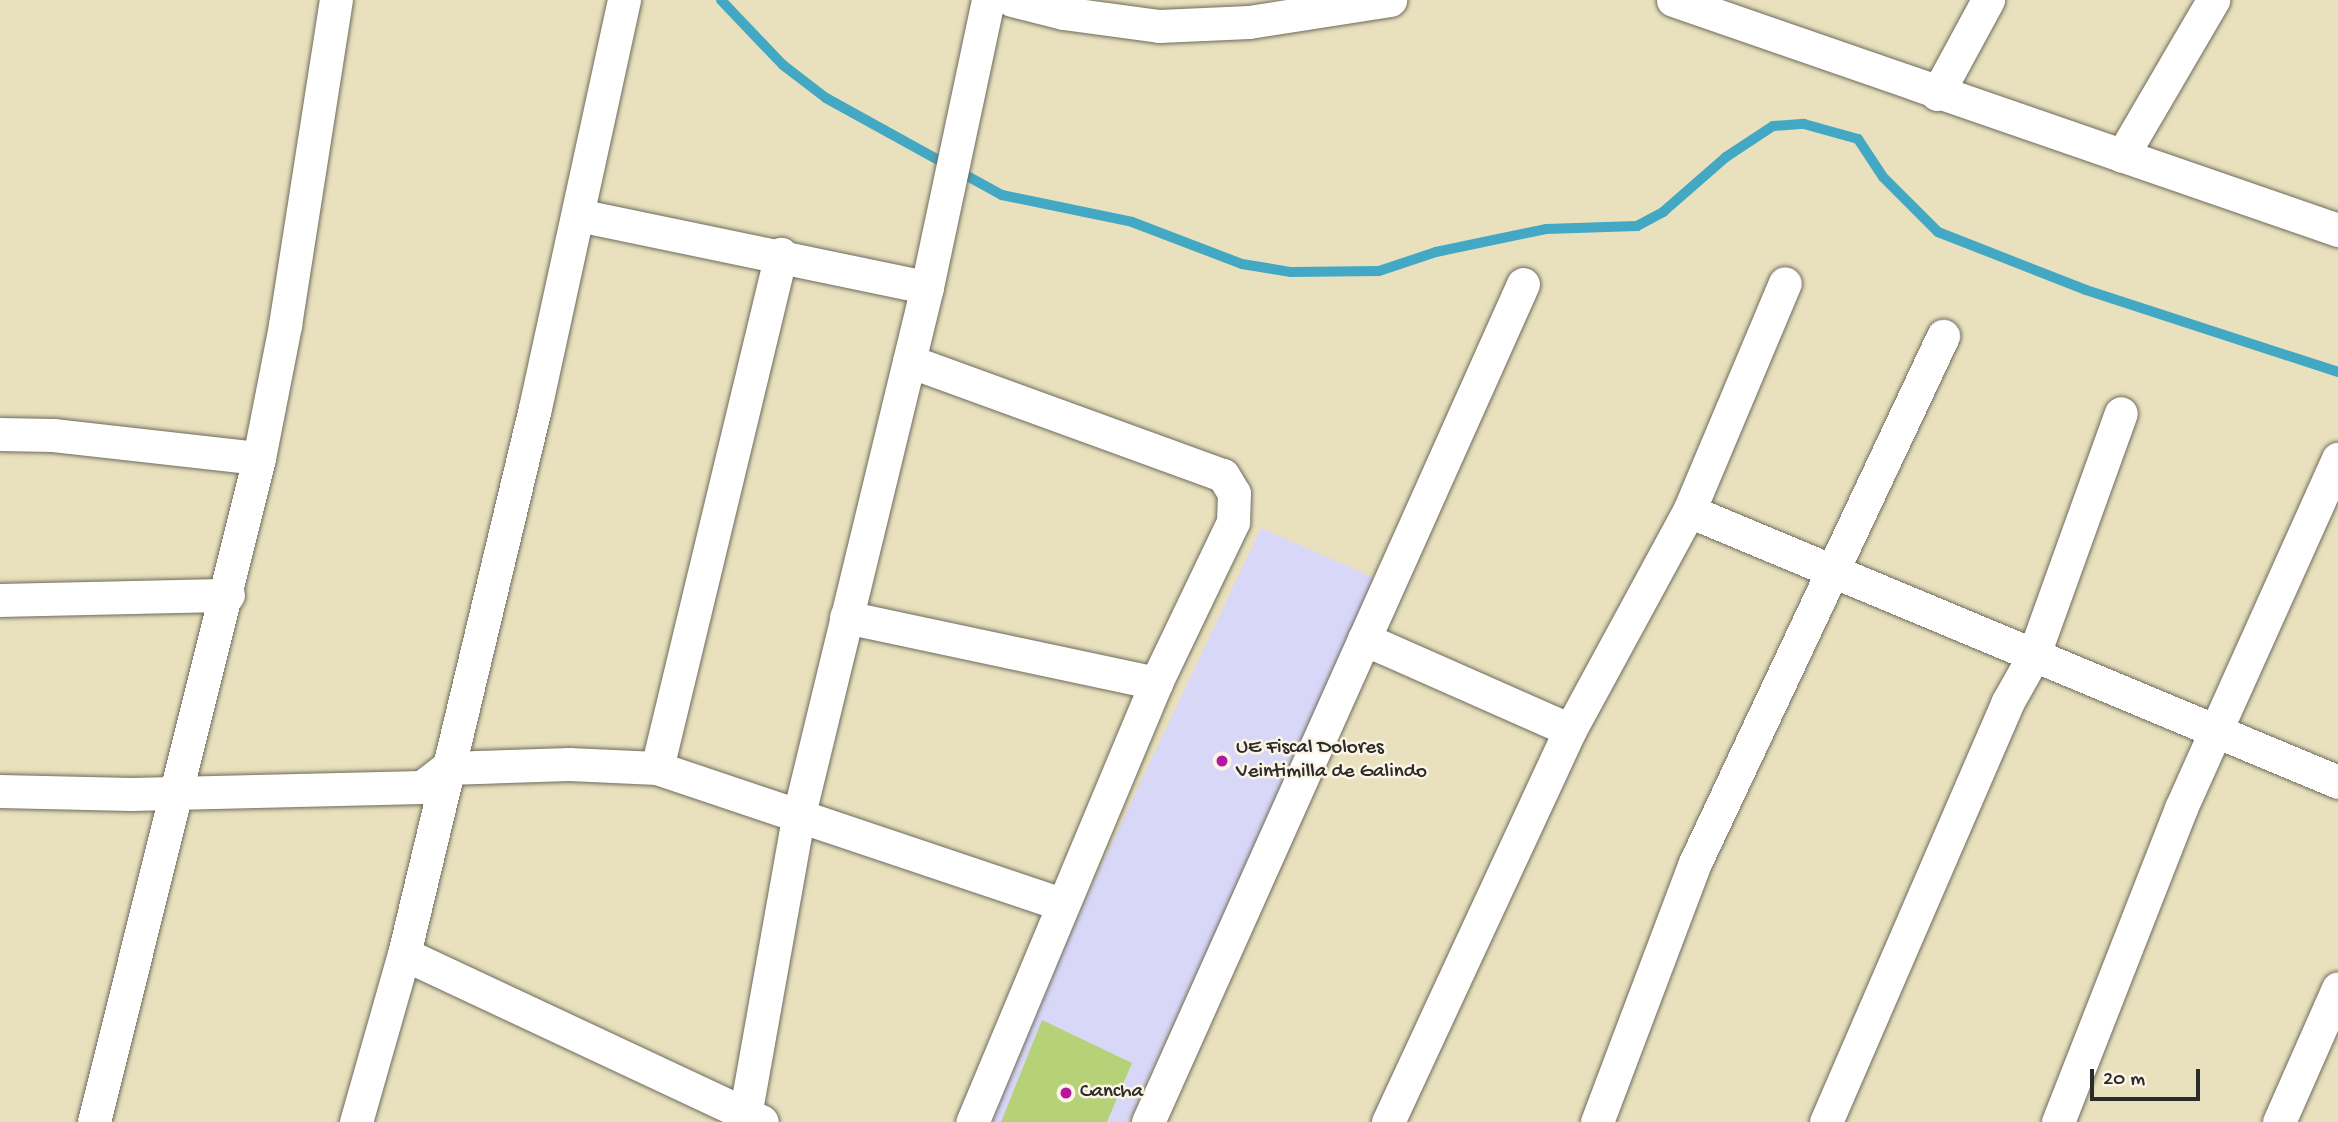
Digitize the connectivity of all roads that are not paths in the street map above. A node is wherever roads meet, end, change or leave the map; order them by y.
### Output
1 (336, 0) edge
2 (624, 0) edge
3 (988, 0) edge
4 (1012, 0) edge
5 (1390, 0) edge
6 (1673, 0) edge
7 (1988, 0) edge
8 (2213, 0) edge
9 (1747, 12) edge
10 (1937, 94) junction
11 (2122, 156) junction
12 (578, 215) junction
13 (2334, 220) edge
14 (781, 254) junction
15 (1785, 283) dead end
16 (1523, 284) dead end
17 (927, 287) junction
18 (1943, 336) dead end
19 (909, 361) junction
20 (2121, 413) dead end
21 (0, 434) edge
22 (260, 458) junction
23 (2338, 459) edge
24 (1689, 512) junction
25 (1831, 573) junction
26 (228, 595) junction
27 (0, 600) edge
28 (846, 617) junction
29 (1364, 639) junction
30 (2033, 657) junction
31 (1156, 683) junction
32 (1570, 730) junction
33 (2215, 731) junction
34 (446, 768) junction
35 (657, 768) junction
36 (2338, 782) edge
37 (0, 791) edge
38 (178, 792) junction
39 (798, 818) junction
40 (1062, 904) junction
41 (404, 954) junction
42 (2338, 988) edge
43 (751, 1119) edge
44 (94, 1122) edge
45 (356, 1122) edge
46 (972, 1122) edge
47 (1148, 1122) edge
48 (1388, 1122) edge
49 (1598, 1122) edge
50 (1826, 1122) edge
51 (2058, 1122) edge
52 (2279, 1122) edge

1 - 22 street
2 - 12 street
3 - 17 street
4 - 5 street
6 - 9 street
7 - 10 street
8 - 11 street
9 - 10 street
10 - 11 street
11 - 13 street
12 - 14 street
12 - 34 street
14 - 17 street
14 - 35 street
15 - 24 street
16 - 29 street
17 - 19 street
18 - 25 street
19 - 28 street
19 - 31 street
20 - 30 street
21 - 22 street
22 - 26 street
23 - 33 street
24 - 25 street
24 - 32 street
25 - 30 street
25 - 49 street
26 - 27 street
26 - 38 street
28 - 31 street
28 - 39 street
29 - 32 street
29 - 47 street
30 - 33 street
30 - 50 street
31 - 40 street
32 - 48 street
33 - 36 street
33 - 51 street
34 - 35 street
34 - 38 street
34 - 41 street
35 - 39 street
37 - 38 street
38 - 44 street
39 - 40 street
39 - 43 street
40 - 46 street
41 - 43 street
41 - 45 street
42 - 52 street

